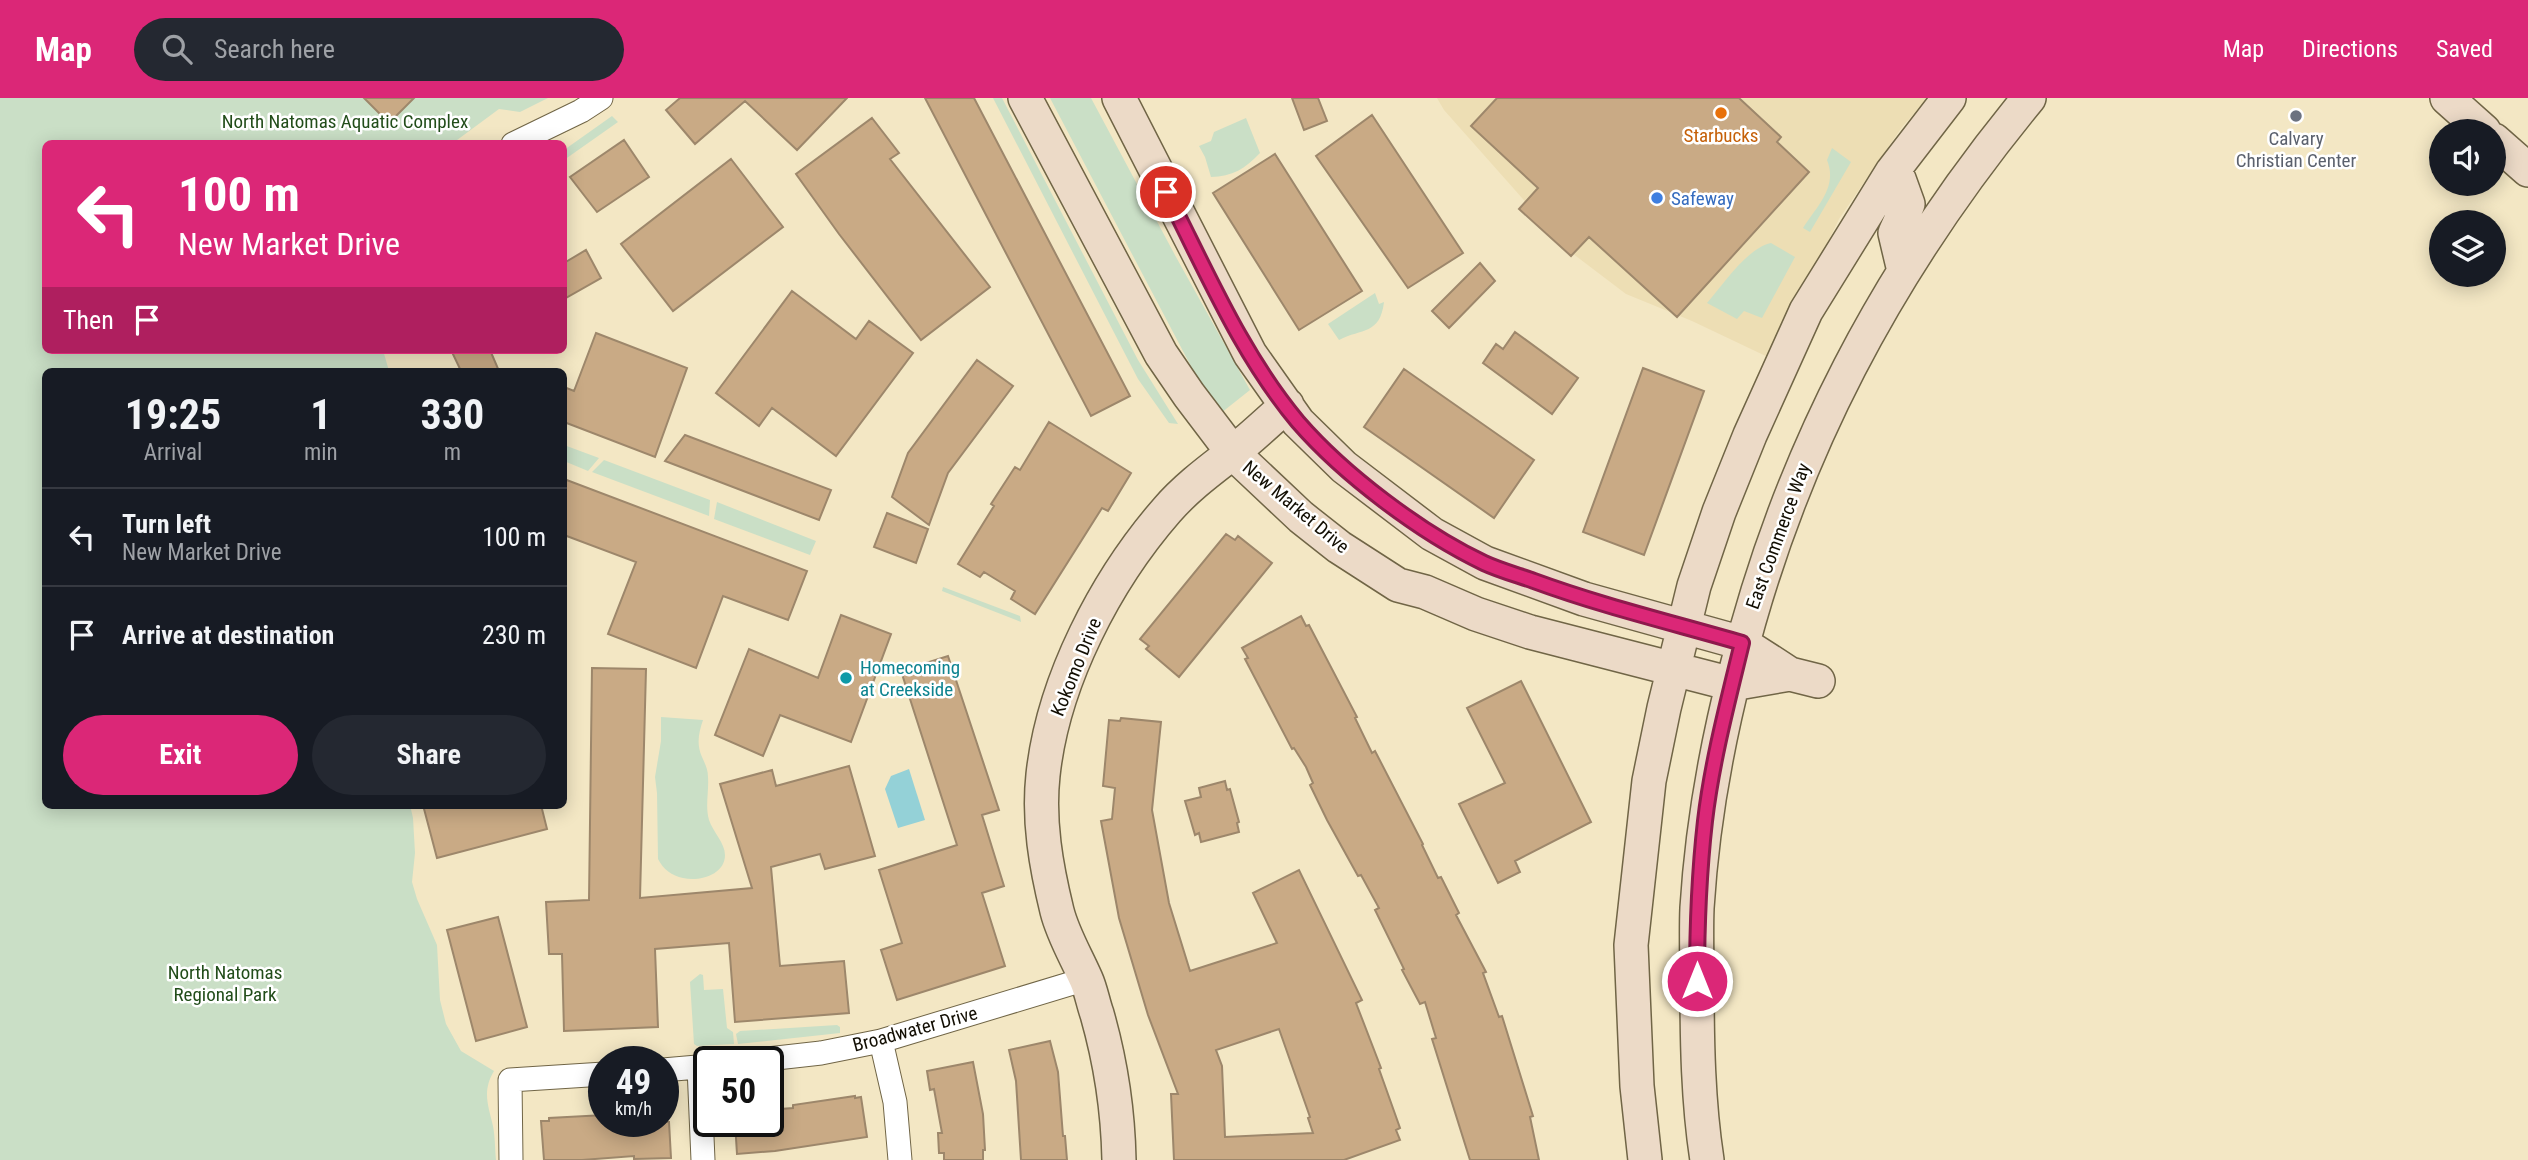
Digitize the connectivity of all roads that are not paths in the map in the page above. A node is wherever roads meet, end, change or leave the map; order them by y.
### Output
1 (601, 98) edge
2 (1025, 98) edge
3 (1119, 98) edge
4 (1949, 98) edge
5 (2029, 98) edge
6 (2447, 98) edge
7 (2471, 119) edge
8 (521, 140) edge
9 (2506, 151) edge
10 (2528, 170) edge
11 (1892, 172) junction
12 (1904, 271) junction
13 (1287, 405) junction
14 (1233, 453) junction
15 (1684, 626) junction
16 (1742, 643) junction
17 (1674, 668) junction
18 (1732, 684) junction
19 (1086, 979) junction
20 (881, 1041) junction
21 (784, 1057) edge
22 (588, 1075) edge
23 (703, 1137) edge
24 (511, 1160) edge
25 (703, 1160) edge
26 (900, 1160) edge
27 (1119, 1160) edge
28 (1646, 1160) edge
29 (1707, 1160) edge

1 - 8 street
2 - 14 street, New Market Drive
3 - 13 street, New Market Drive
4 - 11 street
5 - 12 street, East Commerce Way
6 - 7 street
9 - 10 street
11 - 12 street
11 - 15 street
12 - 16 street, East Commerce Way
13 - 14 street, Kokomo Drive
13 - 15 street, New Market Drive
14 - 17 street, New Market Drive
14 - 19 street, Kokomo Drive
15 - 16 street, New Market Drive
15 - 17 street
16 - 18 street, East Commerce Way
16 - 18 street, New Market Drive
17 - 18 street, New Market Drive
17 - 28 street
18 - 29 street, East Commerce Way
19 - 20 street, Broadwater Drive
19 - 27 street, Kokomo Drive
20 - 21 street, Broadwater Drive
20 - 26 street
22 - 24 street
23 - 25 street

